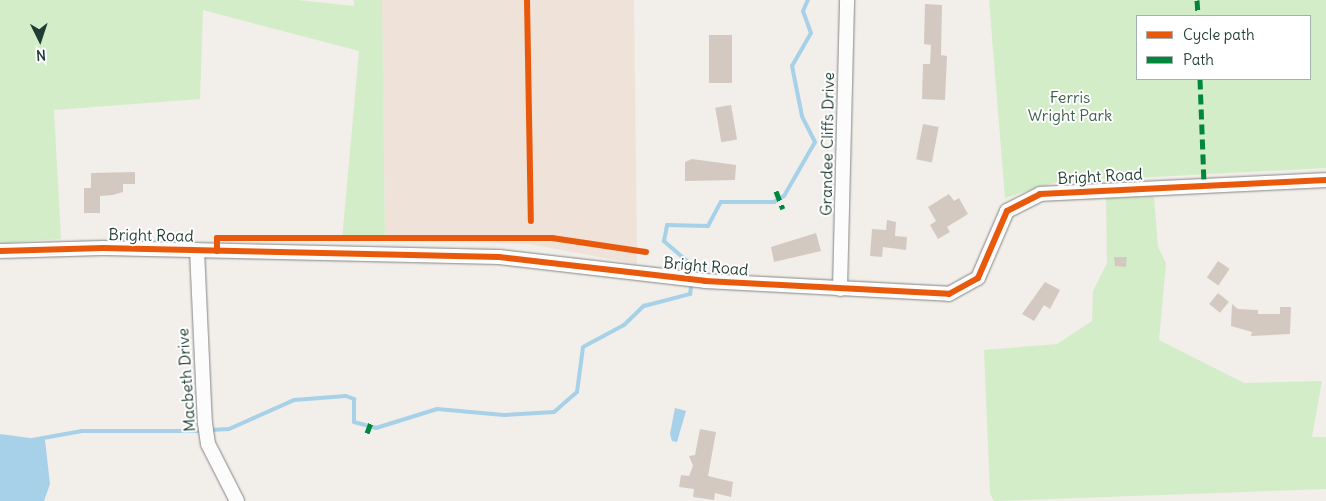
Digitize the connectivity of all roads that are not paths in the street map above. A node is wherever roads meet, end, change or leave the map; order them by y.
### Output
1 (847, 0) edge
2 (1326, 180) edge
3 (198, 250) junction
4 (0, 251) edge
5 (840, 289) junction
6 (237, 501) edge

1 - 5 street, Grandee Cliffs Drive
2 - 5 street, Bright Road
3 - 4 street, Bright Road
3 - 5 street, Bright Road
3 - 6 street, Macbeth Drive

